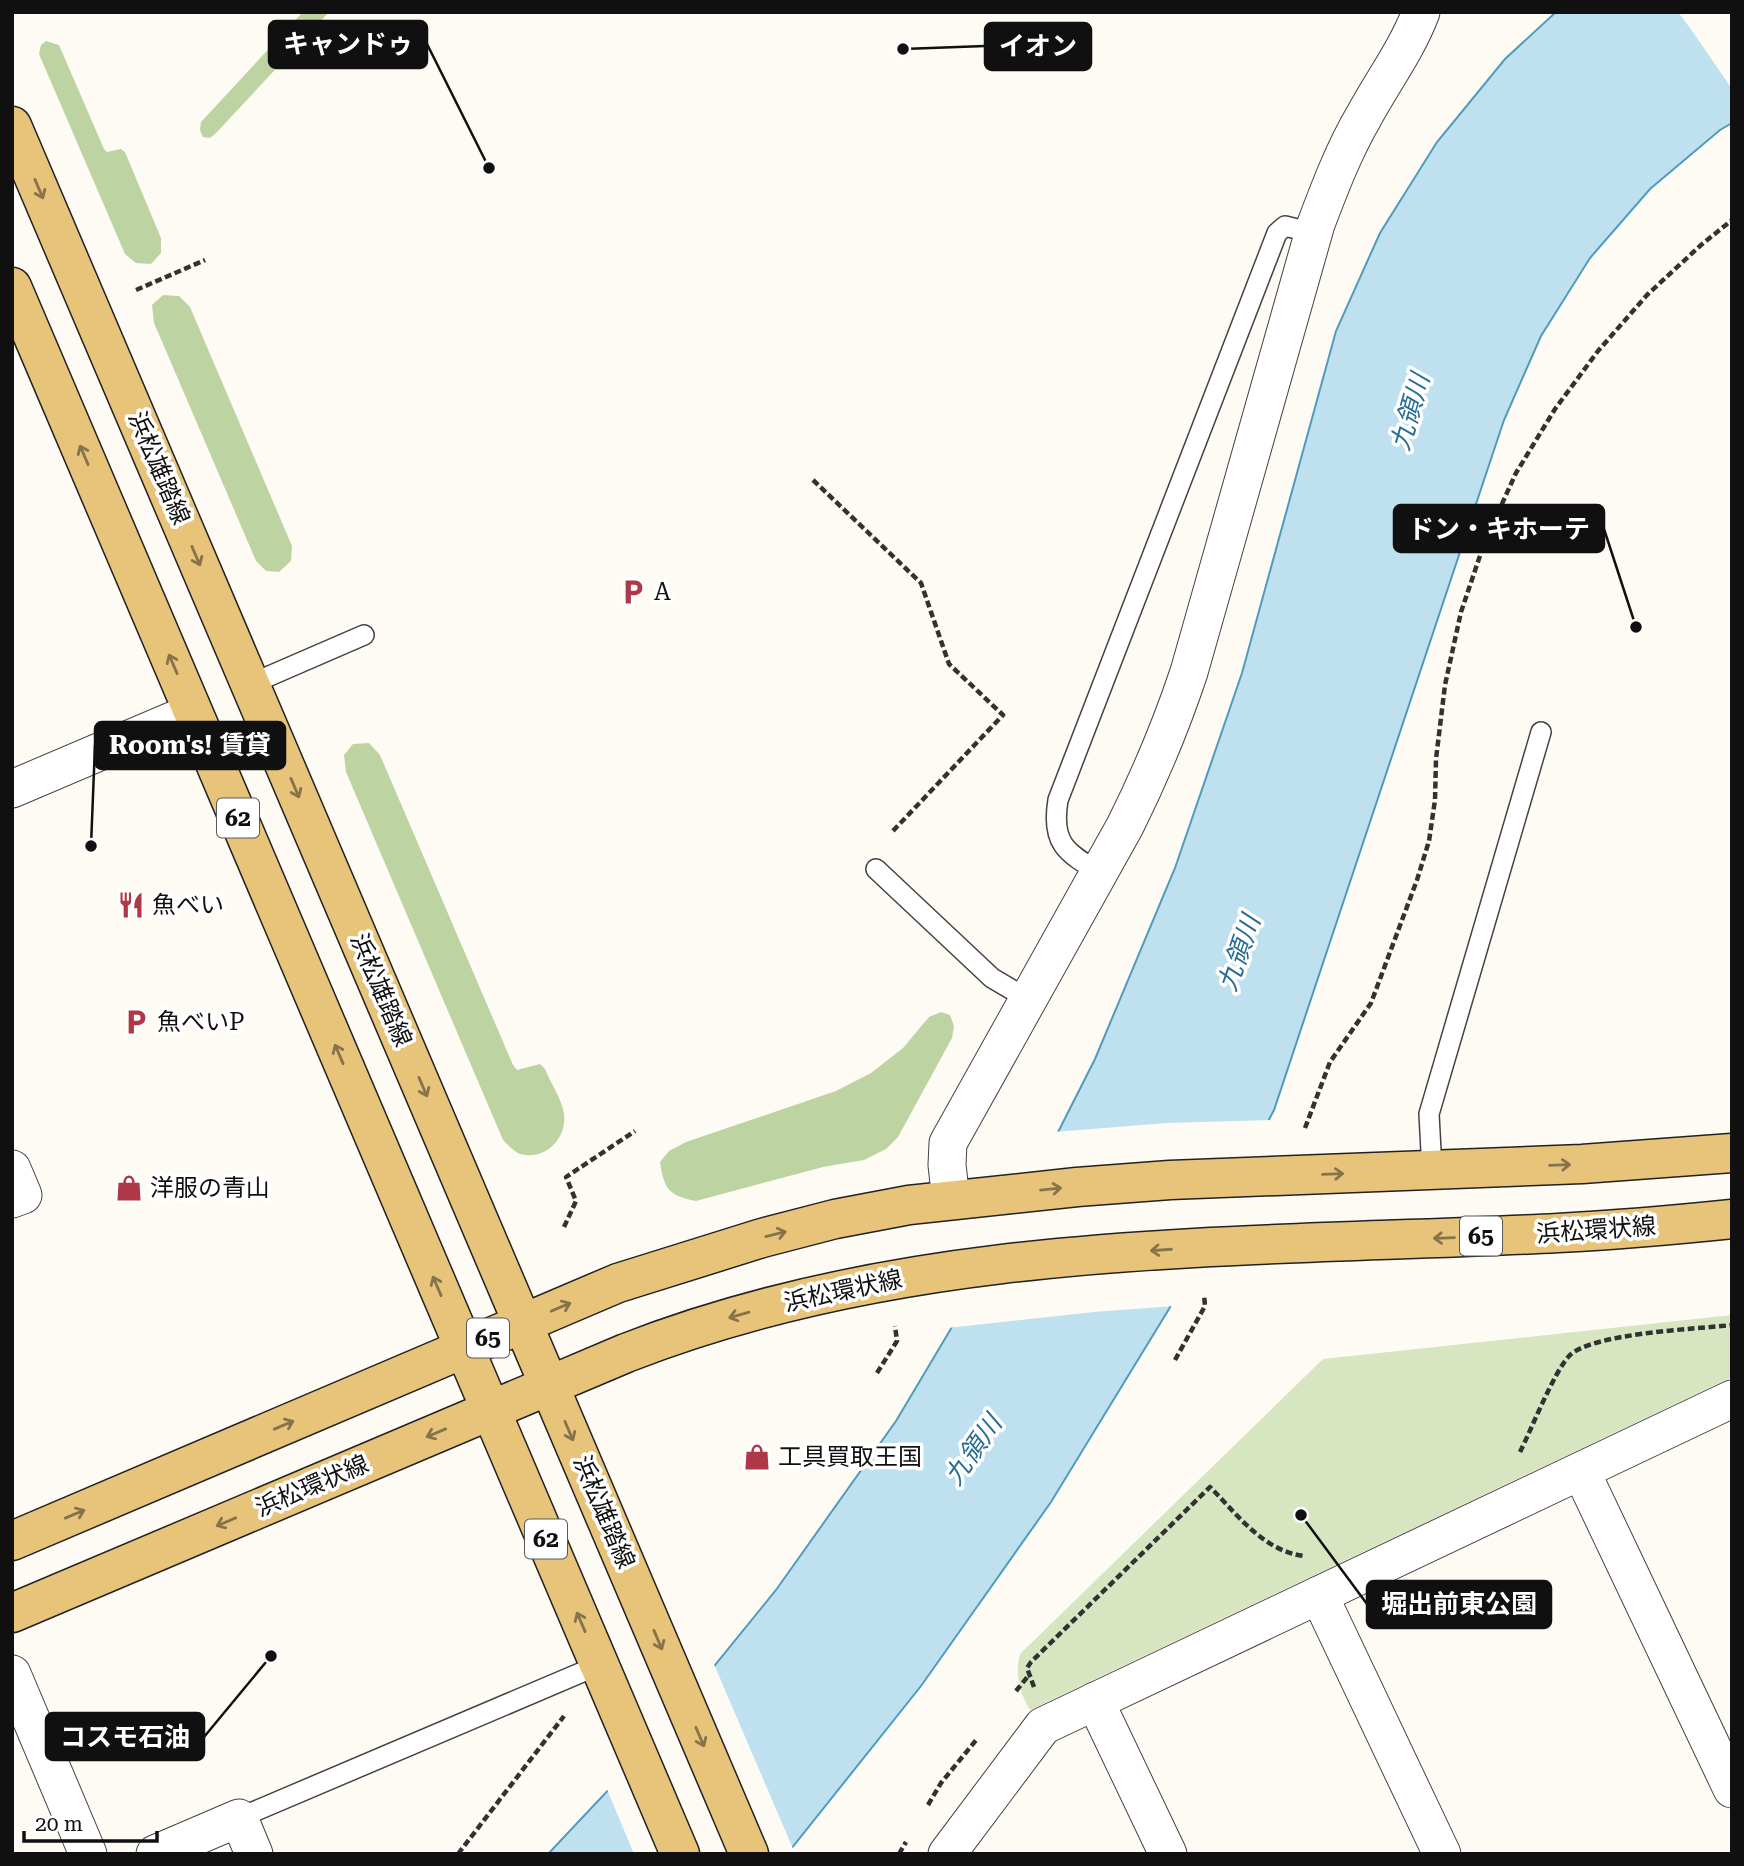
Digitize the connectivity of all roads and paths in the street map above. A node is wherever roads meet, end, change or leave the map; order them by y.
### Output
1 (1421, 12) edge
2 (12, 127) edge
3 (1732, 220) edge
4 (1313, 233) junction
5 (205, 260) dead end
6 (12, 287) edge
7 (136, 290) dead end
8 (813, 480) dead end
9 (364, 635) dead end
10 (251, 684) junction
11 (192, 712) junction
12 (1541, 732) dead end
13 (12, 789) edge
14 (891, 833) dead end
15 (876, 869) dead end
16 (1100, 872) junction
17 (1028, 999) junction
18 (1305, 1128) dead end
19 (635, 1131) dead end
20 (1732, 1153) edge
21 (12, 1169) edge
22 (1432, 1170) junction
23 (12, 1199) edge
24 (967, 1199) junction
25 (1732, 1219) edge
26 (564, 1227) dead end
27 (1204, 1294) dead end
28 (523, 1323) junction
29 (1732, 1325) edge
30 (895, 1326) dead end
31 (464, 1349) junction
32 (1175, 1360) dead end
33 (877, 1373) dead end
34 (550, 1385) junction
35 (1732, 1399) edge
36 (491, 1410) junction
37 (1513, 1463) dead end
38 (1581, 1471) junction
39 (12, 1541) edge
40 (1309, 1557) dead end
41 (1319, 1595) junction
42 (12, 1613) edge
43 (599, 1665) junction
44 (12, 1674) edge
45 (1095, 1701) junction
46 (568, 1710) dead end
47 (1051, 1722) junction
48 (1732, 1789) edge
49 (239, 1818) junction
50 (88, 1854) edge
51 (155, 1854) edge
52 (254, 1854) edge
53 (458, 1854) edge
54 (680, 1854) edge
55 (750, 1854) edge
56 (947, 1854) edge
57 (1168, 1854) edge
58 (1442, 1854) edge

1 - 4 street
2 -> 10 main road, 浜松雄踏線 / 62
3 - 18 path
4 - 16 street
4 - 16 lane
5 - 7 path
11 -> 6 main road, 62
8 - 14 path
9 - 10 lane
10 -> 28 main road, 浜松雄踏線 / 62
11 - 13 street
31 -> 11 main road, 62
12 - 22 lane
15 - 17 lane
16 - 17 street
17 - 24 street
19 - 26 path
22 -> 20 main road, 65
21 - 23 street
24 -> 22 main road, 65
28 -> 24 main road, 65
25 -> 34 main road, 浜松環状線 / 65
27 - 32 path
28 - 31 main road, 65
28 - 34 main road, 浜松雄踏線 / 62
29 - 37 path
30 - 33 path
31 - 36 main road, 62
39 -> 31 main road, 65
34 - 36 main road, 浜松環状線 / 65
34 -> 55 main road, 浜松雄踏線 / 62
35 - 38 street
36 -> 42 main road, 浜松環状線 / 65
43 -> 36 main road, 62
38 - 41 street
38 - 48 street
40 - 47 path
41 - 45 street
41 - 58 street
43 - 49 lane
43 - 54 main road, 62
44 - 50 street
45 - 47 street
45 - 57 street
46 - 53 path
47 - 56 street
49 - 51 street
49 - 52 street

